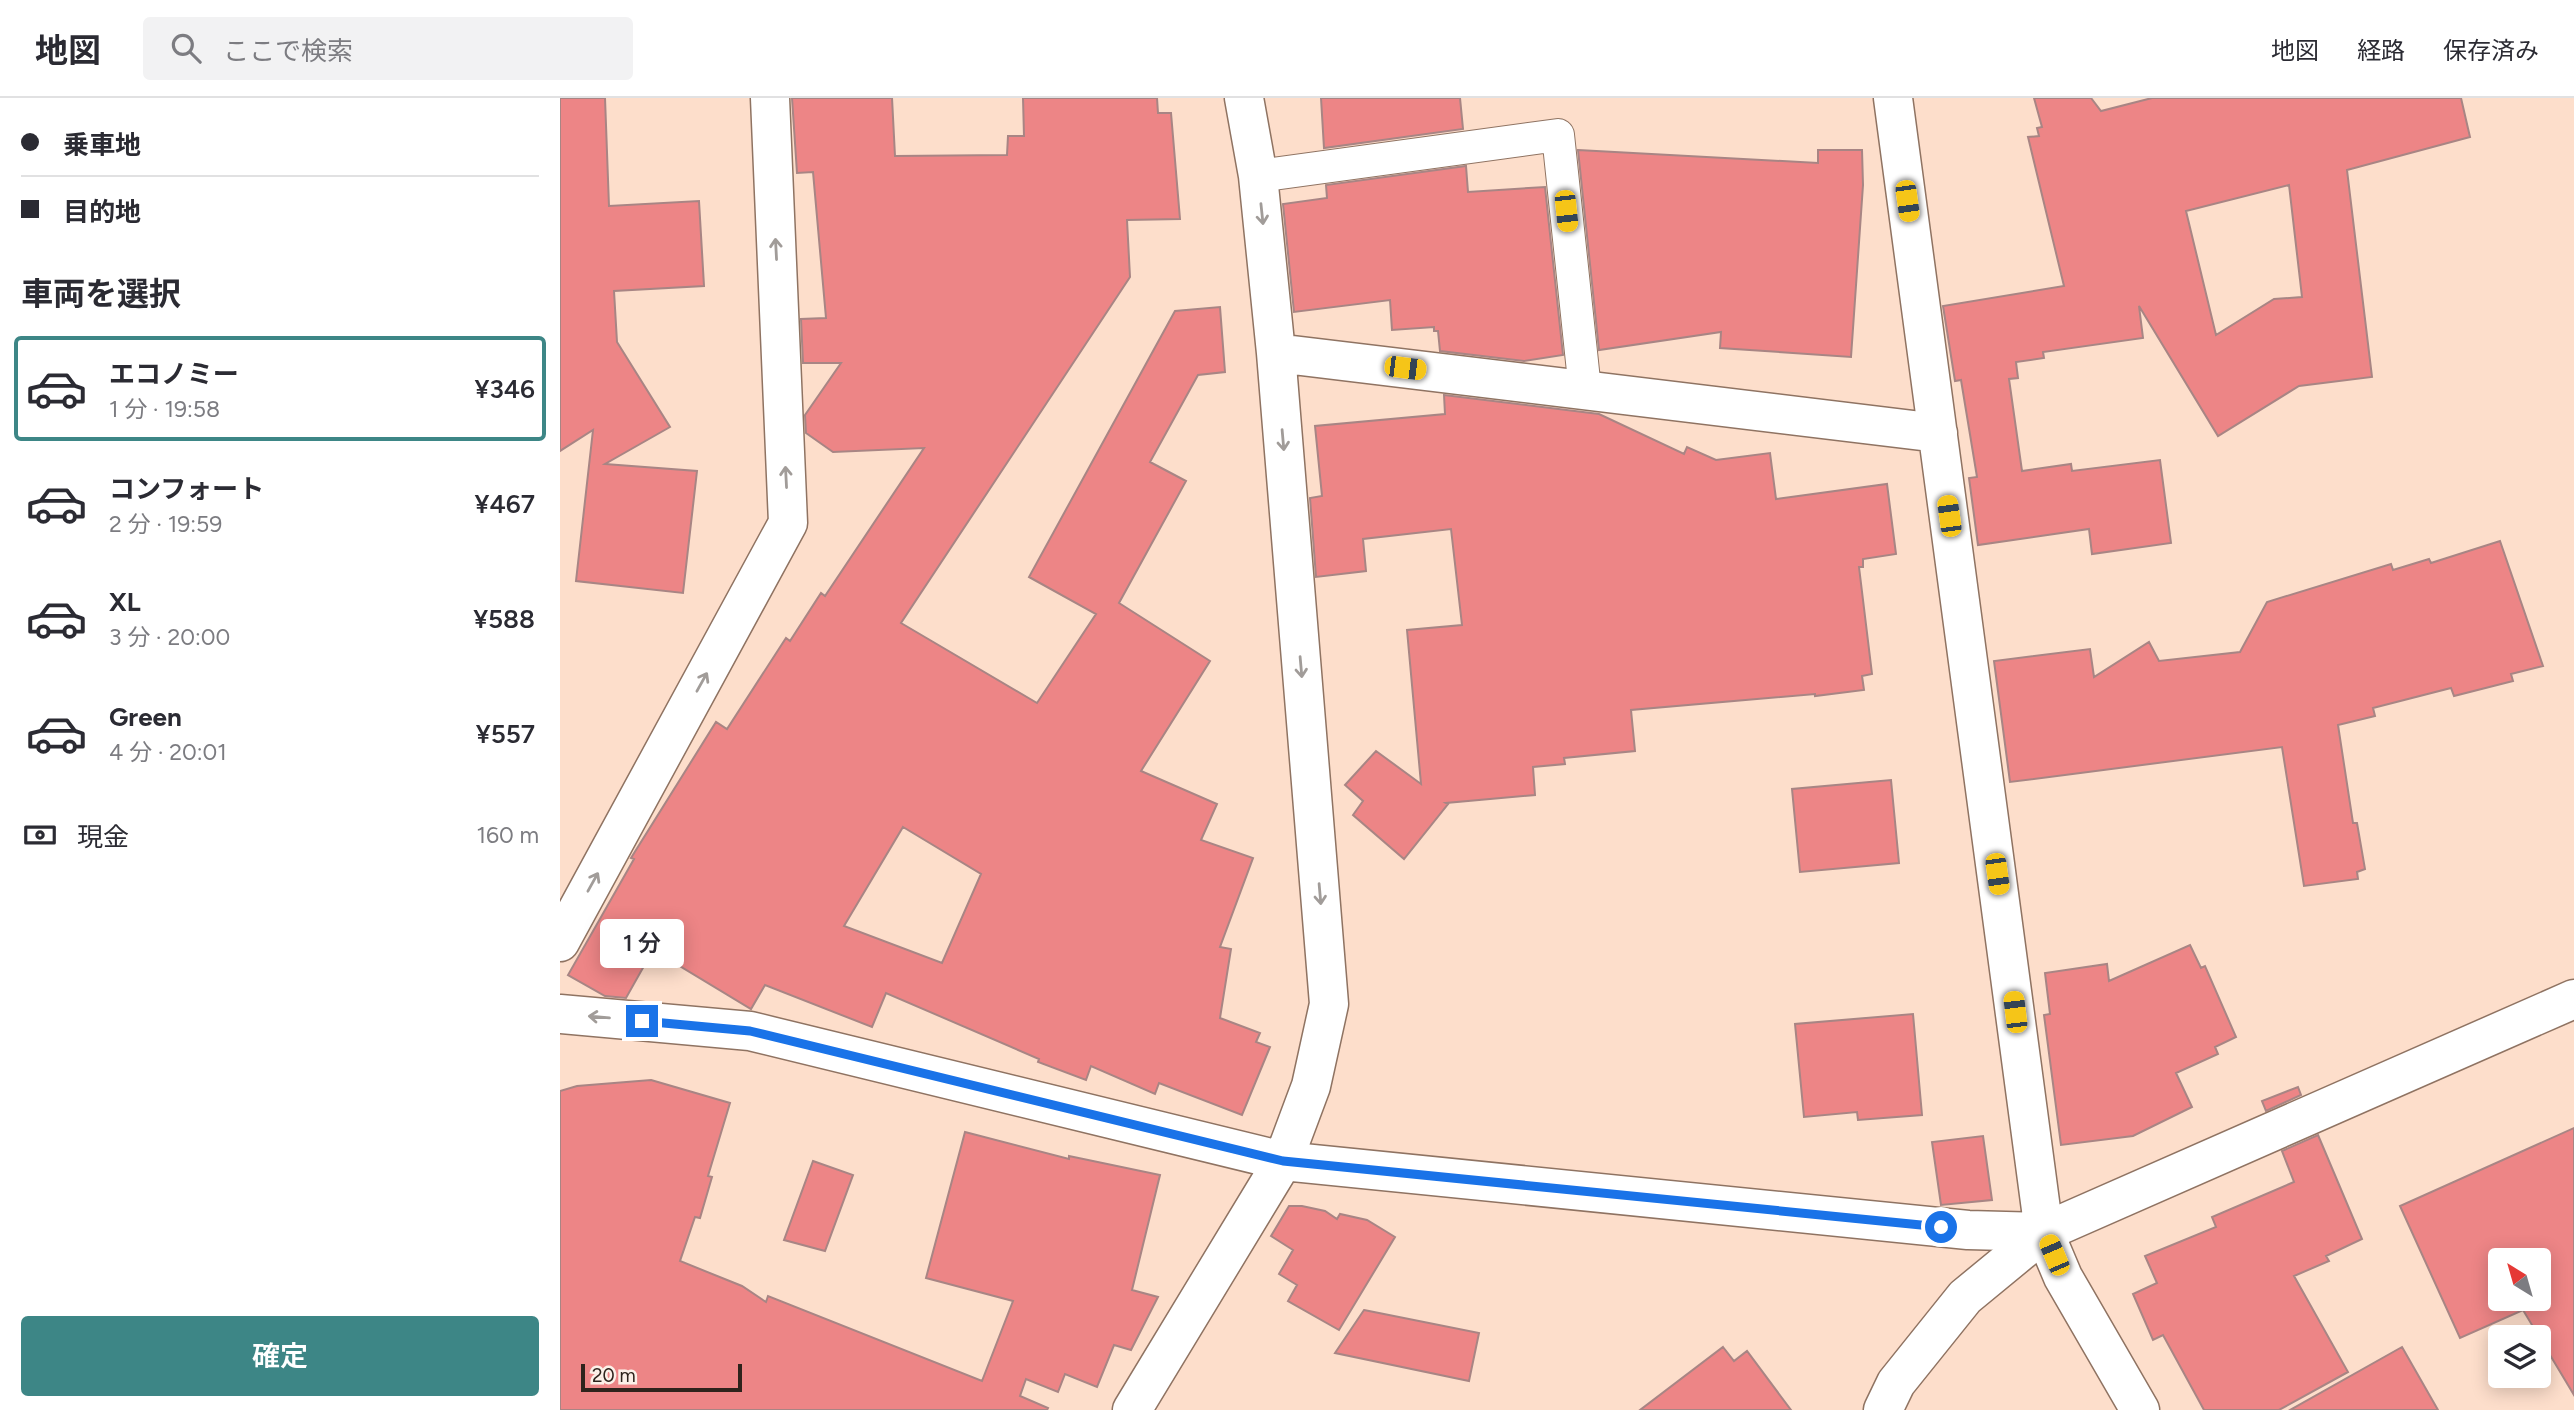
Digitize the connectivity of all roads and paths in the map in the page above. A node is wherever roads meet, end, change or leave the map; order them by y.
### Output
1 (769, 98) edge
2 (1244, 98) edge
3 (1893, 98) edge
4 (1258, 176) junction
5 (1276, 353) junction
6 (1585, 390) junction
7 (1938, 433) junction
8 (560, 942) edge
9 (2574, 999) edge
10 (560, 1014) edge
11 (1283, 1161) junction
12 (2044, 1232) junction
13 (1132, 1410) edge
14 (1883, 1410) edge
15 (2140, 1410) edge

8 -> 1 street
2 - 4 street
3 - 7 street
4 -> 5 street
4 - 6 lane
5 - 6 street
5 -> 11 street
6 - 7 street
7 - 12 street
9 - 12 street
11 -> 10 street
11 - 12 street
11 - 13 street
12 - 14 street
12 - 15 street

